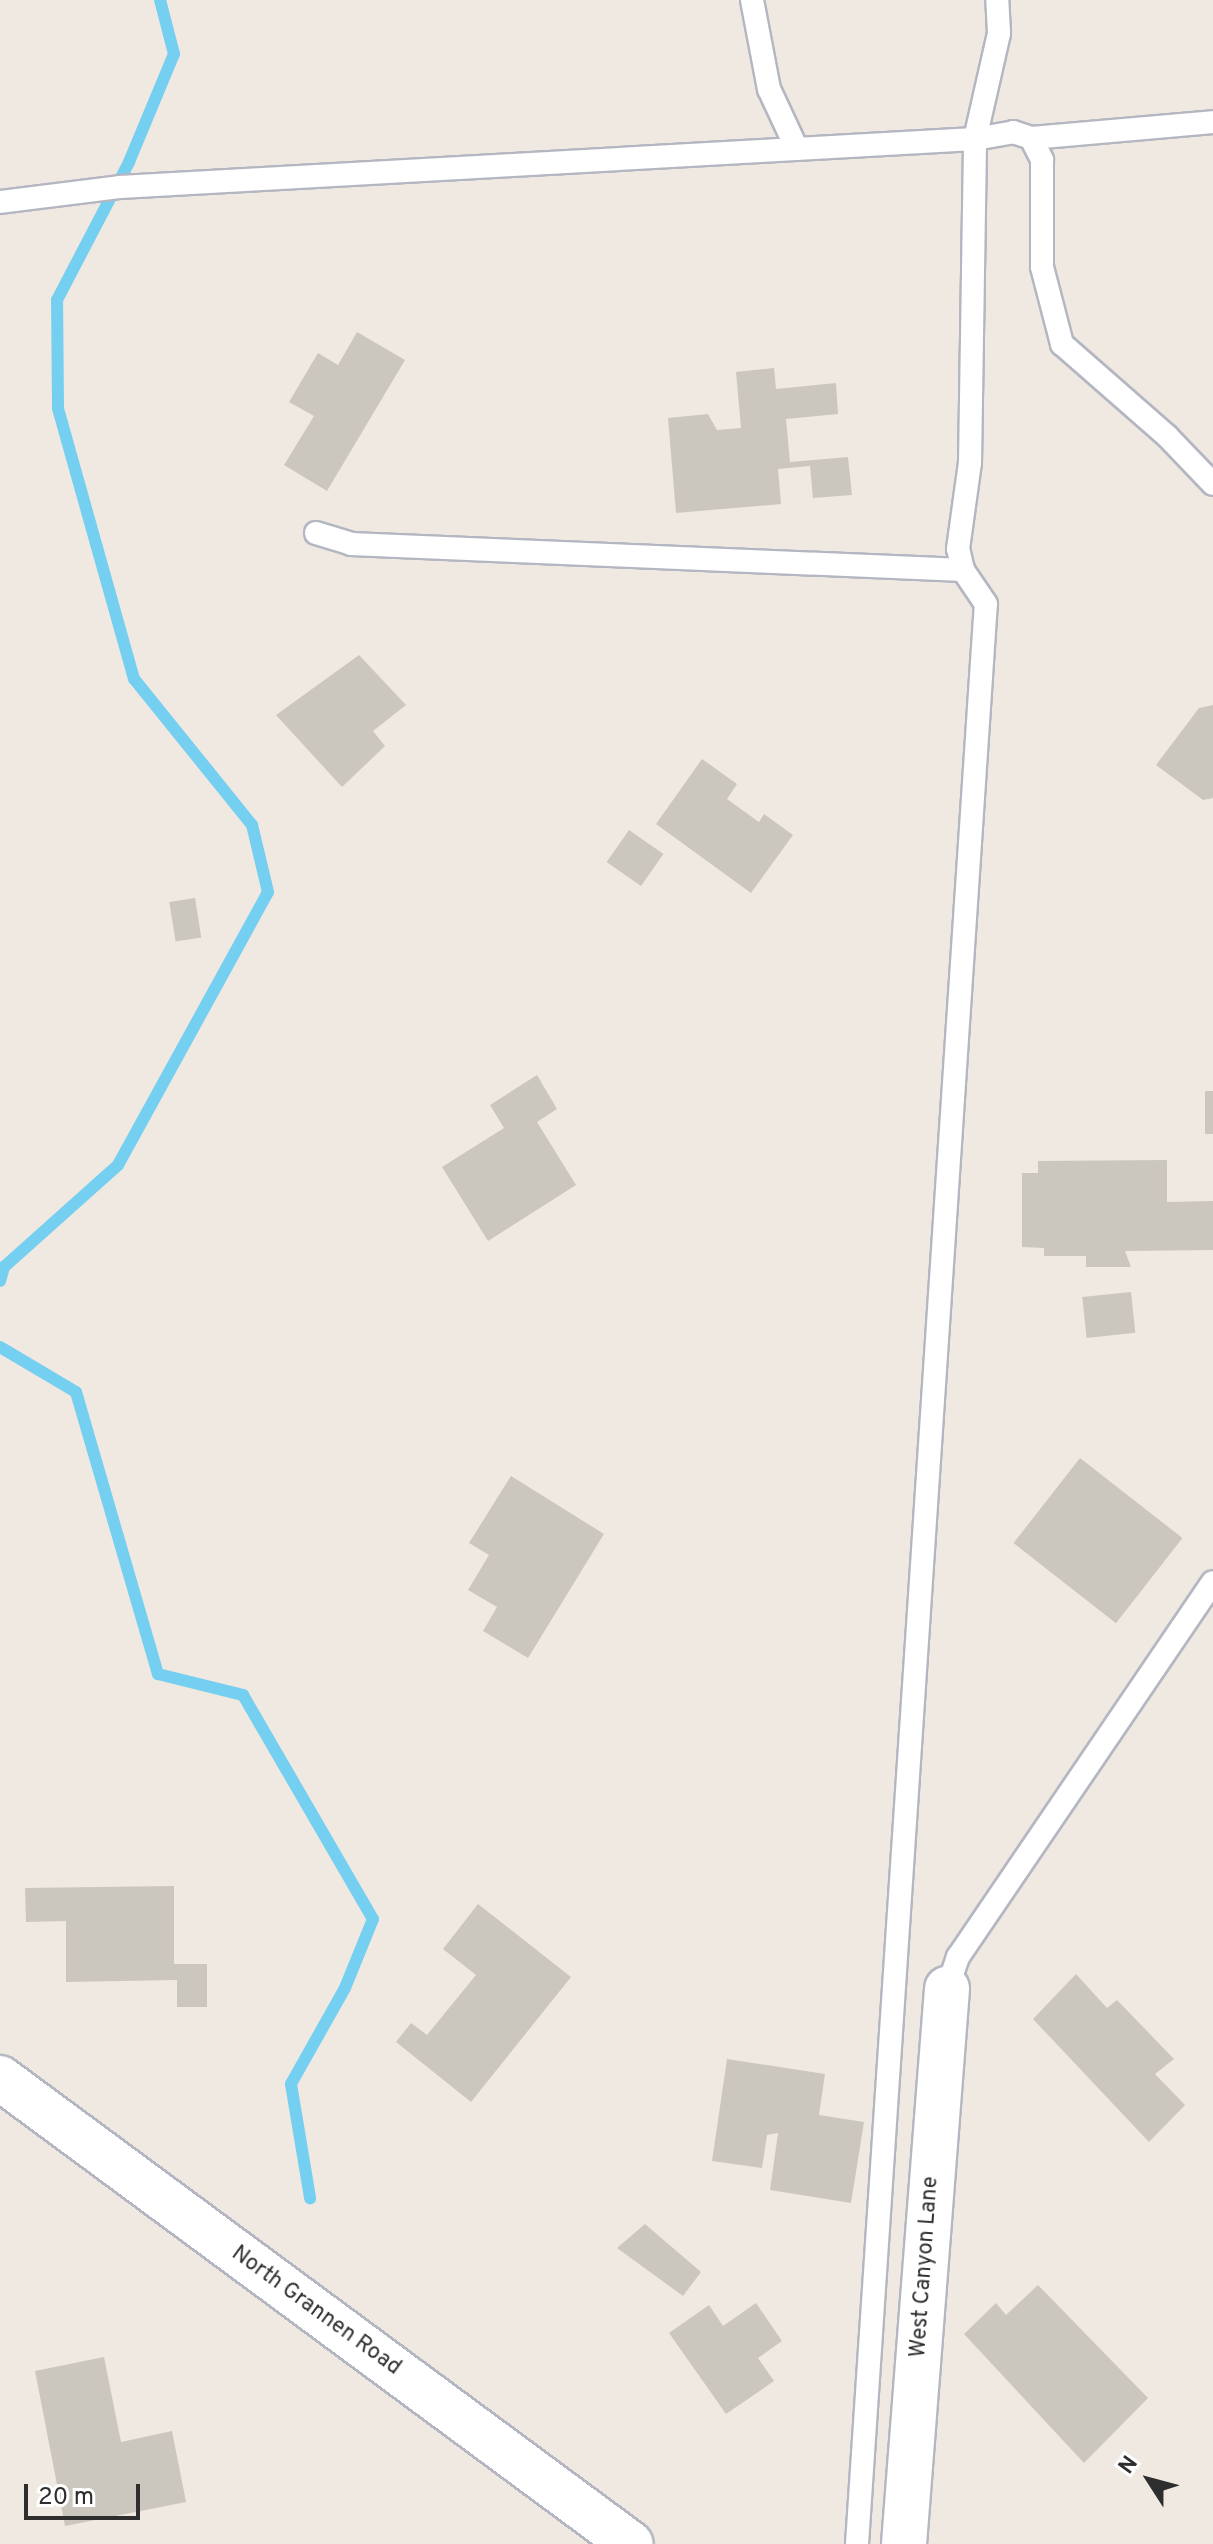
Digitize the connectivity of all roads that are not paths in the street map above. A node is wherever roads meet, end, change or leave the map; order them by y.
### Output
1 (752, 0) edge
2 (997, 0) edge
3 (1213, 122) edge
4 (1031, 138) junction
5 (975, 139) junction
6 (797, 149) junction
7 (0, 202) edge
8 (1213, 484) edge
9 (316, 533) dead end
10 (963, 570) junction
11 (1213, 1582) edge
12 (947, 1989) joint
13 (0, 2078) edge
14 (631, 2544) edge
15 (857, 2544) edge
16 (904, 2544) edge

1 - 6 lane
2 - 5 lane
3 - 4 lane
4 - 5 lane
4 - 8 lane
5 - 6 lane
5 - 10 lane
6 - 7 lane
9 - 10 lane
10 - 15 lane
11 - 12 lane
12 - 16 street, West Canyon Lane
13 - 14 street, North Grannen Road

